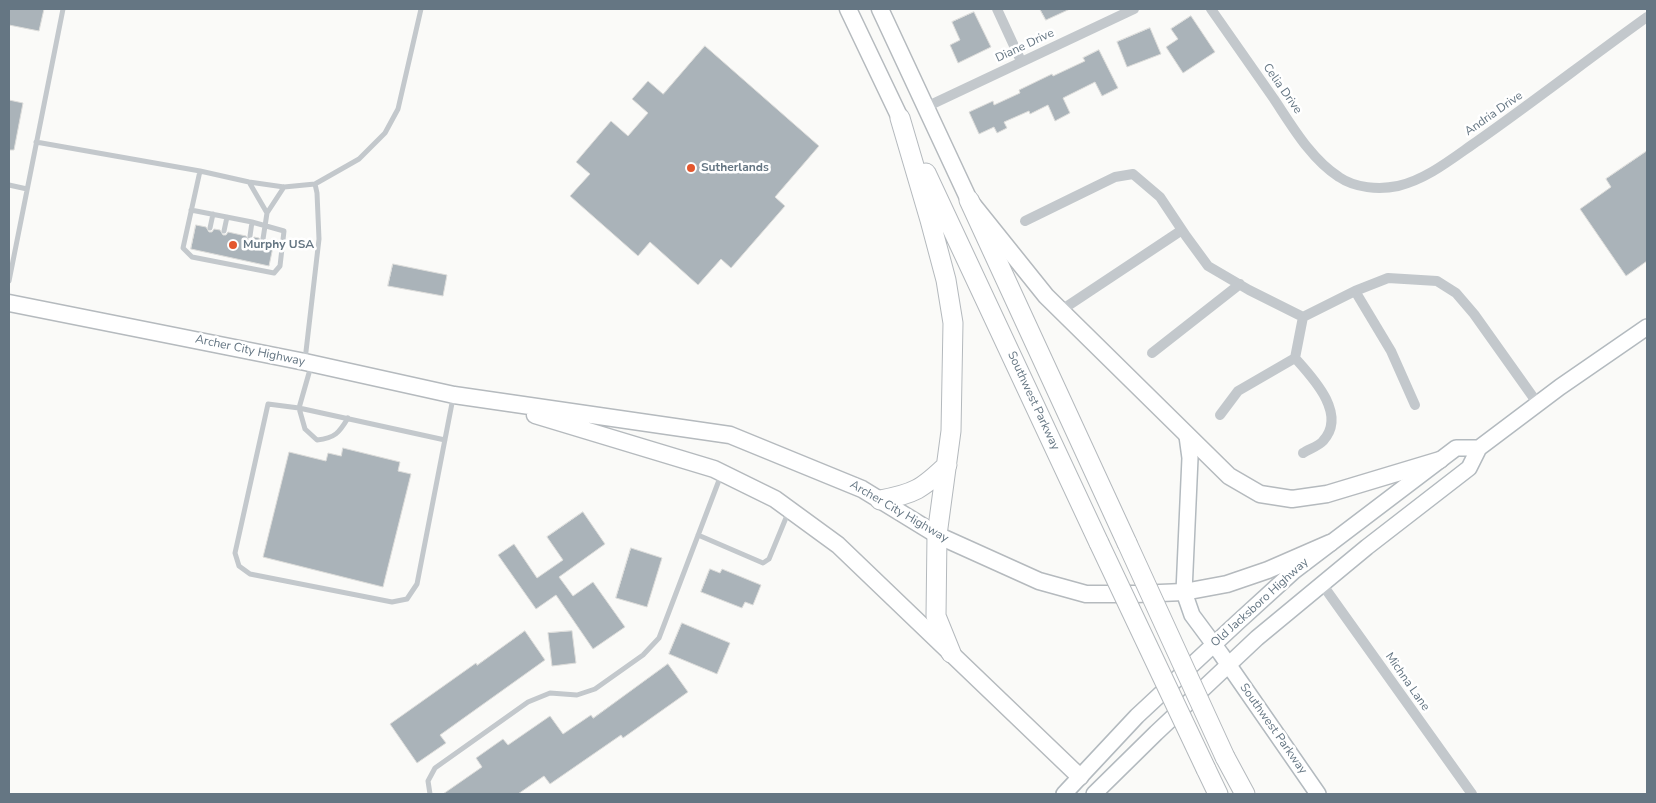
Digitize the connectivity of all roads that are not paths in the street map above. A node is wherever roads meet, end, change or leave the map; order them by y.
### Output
1 (63, 9) edge
2 (421, 9) edge
3 (848, 9) edge
4 (880, 9) edge
5 (997, 9) edge
6 (1134, 9) edge
7 (1211, 9) edge
8 (1647, 17) edge
9 (1021, 61) junction
10 (926, 107) junction
11 (900, 118) junction
12 (36, 142) junction
13 (200, 171) junction
14 (1340, 178) joint
15 (249, 182) junction
16 (315, 184) junction
17 (9, 185) edge
18 (284, 187) junction
19 (27, 189) junction
20 (970, 200) junction
21 (192, 210) junction
22 (267, 213) junction
23 (213, 214) junction
24 (227, 217) junction
25 (1025, 221) dead end
26 (252, 222) junction
27 (266, 226) junction
28 (210, 228) dead end
29 (1182, 230) junction
30 (224, 231) dead end
31 (250, 236) dead end
32 (264, 240) dead end
33 (205, 252) dead end
34 (219, 255) dead end
35 (203, 259) junction
36 (245, 260) dead end
37 (217, 262) junction
38 (258, 264) dead end
39 (244, 267) junction
40 (257, 270) junction
41 (9, 281) edge
42 (1240, 284) junction
43 (1355, 291) junction
44 (9, 303) edge
45 (1060, 311) junction
46 (1303, 317) junction
47 (1647, 328) edge
48 (1152, 352) dead end
49 (1295, 358) junction
50 (308, 363) junction
51 (454, 396) junction
52 (490, 400) junction
53 (1538, 404) junction
54 (1415, 405) dead end
55 (299, 408) junction
56 (1220, 415) dead end
57 (348, 418) junction
58 (1187, 436) junction
59 (445, 440) junction
60 (1479, 448) junction
61 (1304, 452) dead end
62 (1440, 460) junction
63 (947, 464) junction
64 (722, 472) junction
65 (880, 500) junction
66 (790, 510) junction
67 (698, 536) junction
68 (937, 536) junction
69 (1330, 543) junction
70 (1322, 584) junction
71 (1184, 592) junction
72 (1214, 644) junction
73 (951, 653) junction
74 (1228, 665) junction
75 (1080, 778) junction
76 (430, 794) edge
77 (1064, 794) edge
78 (1094, 794) edge
79 (1218, 794) edge
80 (1245, 794) edge
81 (1318, 794) edge
82 (1472, 794) edge

1 - 12 lane
2 - 16 lane
3 - 11 main road, Southwest Parkway
4 - 10 main road, Southwest Parkway
5 - 9 street
6 - 9 street, Diane Drive
7 - 14 street, Celia Drive
8 - 14 street, Andria Drive
9 - 10 street, Diane Drive
10 - 20 main road, Southwest Parkway
11 - 63 highway
11 - 79 highway, Southwest Parkway, bridge
12 - 13 lane
12 - 19 lane
13 - 15 lane
13 - 21 lane
15 - 18 lane
15 - 22 lane
16 - 18 lane
16 - 50 lane
17 - 19 lane
18 - 22 lane
19 - 41 lane
20 - 45 main road
20 - 80 highway, Southwest Parkway, bridge
21 - 23 lane
21 - 35 lane
22 - 27 lane
23 - 24 lane
23 - 28 lane
24 - 26 lane
24 - 30 lane
25 - 29 street
26 - 27 lane
26 - 31 lane
27 - 32 lane
27 - 40 lane
29 - 42 street
29 - 45 street
33 - 35 lane
34 - 37 lane
35 - 37 lane
36 - 39 lane
37 - 39 lane
38 - 40 lane
39 - 40 lane
42 - 46 street
42 - 48 street
43 - 46 street
43 - 53 street
43 - 54 street
44 - 50 main road, Archer City Highway
45 - 58 main road
46 - 49 street
47 - 53 main road, Old Jacksboro Highway
49 - 56 street
49 - 61 street
50 - 51 main road, Archer City Highway
50 - 55 lane
51 - 52 main road, Archer City Highway
51 - 59 lane
52 - 64 main road, Archer City Highway
52 - 65 main road, Archer City Highway
53 - 60 main road, Old Jacksboro Highway
55 - 57 lane
55 - 57 lane
55 - 59 lane
57 - 59 lane
58 - 62 main road
58 - 71 main road, Southwest Parkway
60 - 62 main road, Old Jacksboro Highway
60 - 70 main road, Old Jacksboro Highway
62 - 69 main road, Old Jacksboro Highway
63 - 65 highway
63 - 68 highway
64 - 66 main road, Archer City Highway
64 - 67 lane
65 - 68 main road, Archer City Highway
66 - 67 lane
66 - 73 main road, Archer City Highway
67 - 76 lane
68 - 71 main road, Archer City Highway
68 - 73 highway
69 - 71 main road, Archer City Highway
69 - 72 main road, Old Jacksboro Highway
70 - 74 main road, Old Jacksboro Highway
70 - 82 street, Michna Lane
71 - 72 main road, Southwest Parkway
72 - 74 main road, Southwest Parkway
72 - 75 main road, Old Jacksboro Highway
73 - 75 main road, Archer City Highway
74 - 78 main road, Old Jacksboro Highway
74 - 81 main road, Southwest Parkway
75 - 77 main road, Old Jacksboro Highway
75 - 78 main road

